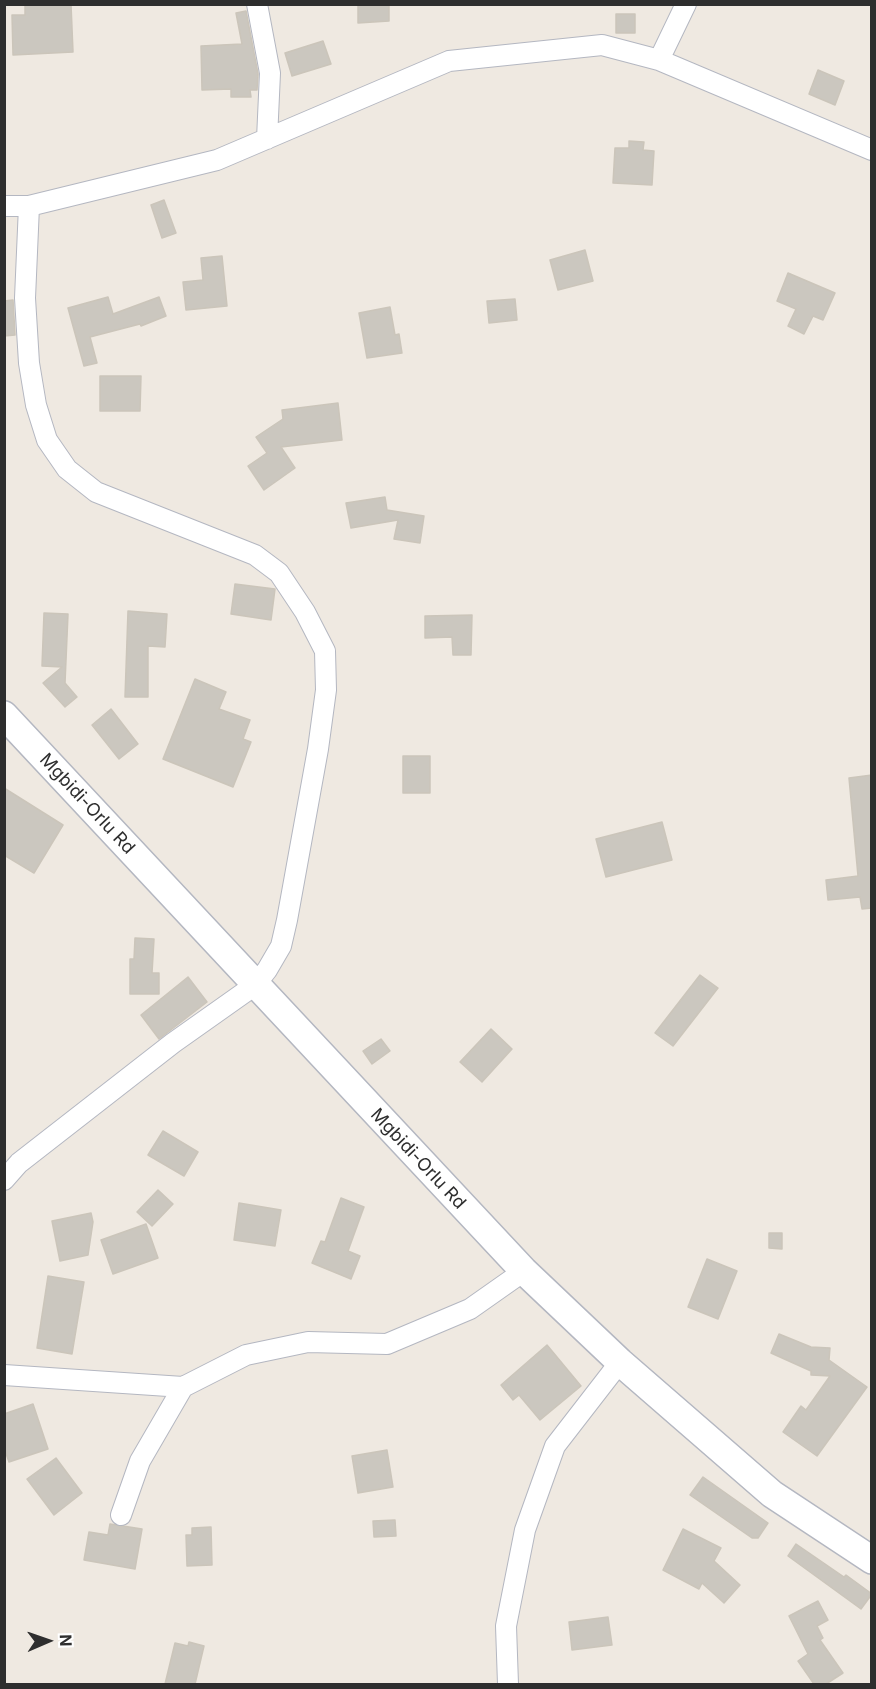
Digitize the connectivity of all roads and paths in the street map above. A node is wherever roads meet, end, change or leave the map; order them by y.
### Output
1 (257, 4) edge
2 (686, 4) edge
3 (659, 60) junction
4 (267, 139) junction
5 (872, 150) edge
6 (4, 206) edge
7 (29, 207) junction
8 (4, 715) edge
9 (255, 985) junction
10 (4, 1180) edge
11 (524, 1271) junction
12 (620, 1362) junction
13 (4, 1375) edge
14 (183, 1387) junction
15 (122, 1515) dead end
16 (872, 1560) edge
17 (508, 1684) edge

1 - 4 street
2 - 3 street
3 - 4 street
3 - 5 street
4 - 7 street
6 - 7 street
7 - 9 street
8 - 9 main road, Mgbidi-Orlu Rd
9 - 10 street
9 - 11 main road, Mgbidi-Orlu Rd
11 - 12 main road, Mgbidi-Orlu Rd
11 - 14 street
12 - 16 main road, Mgbidi-Orlu Rd
12 - 17 street
13 - 14 street
14 - 15 street

